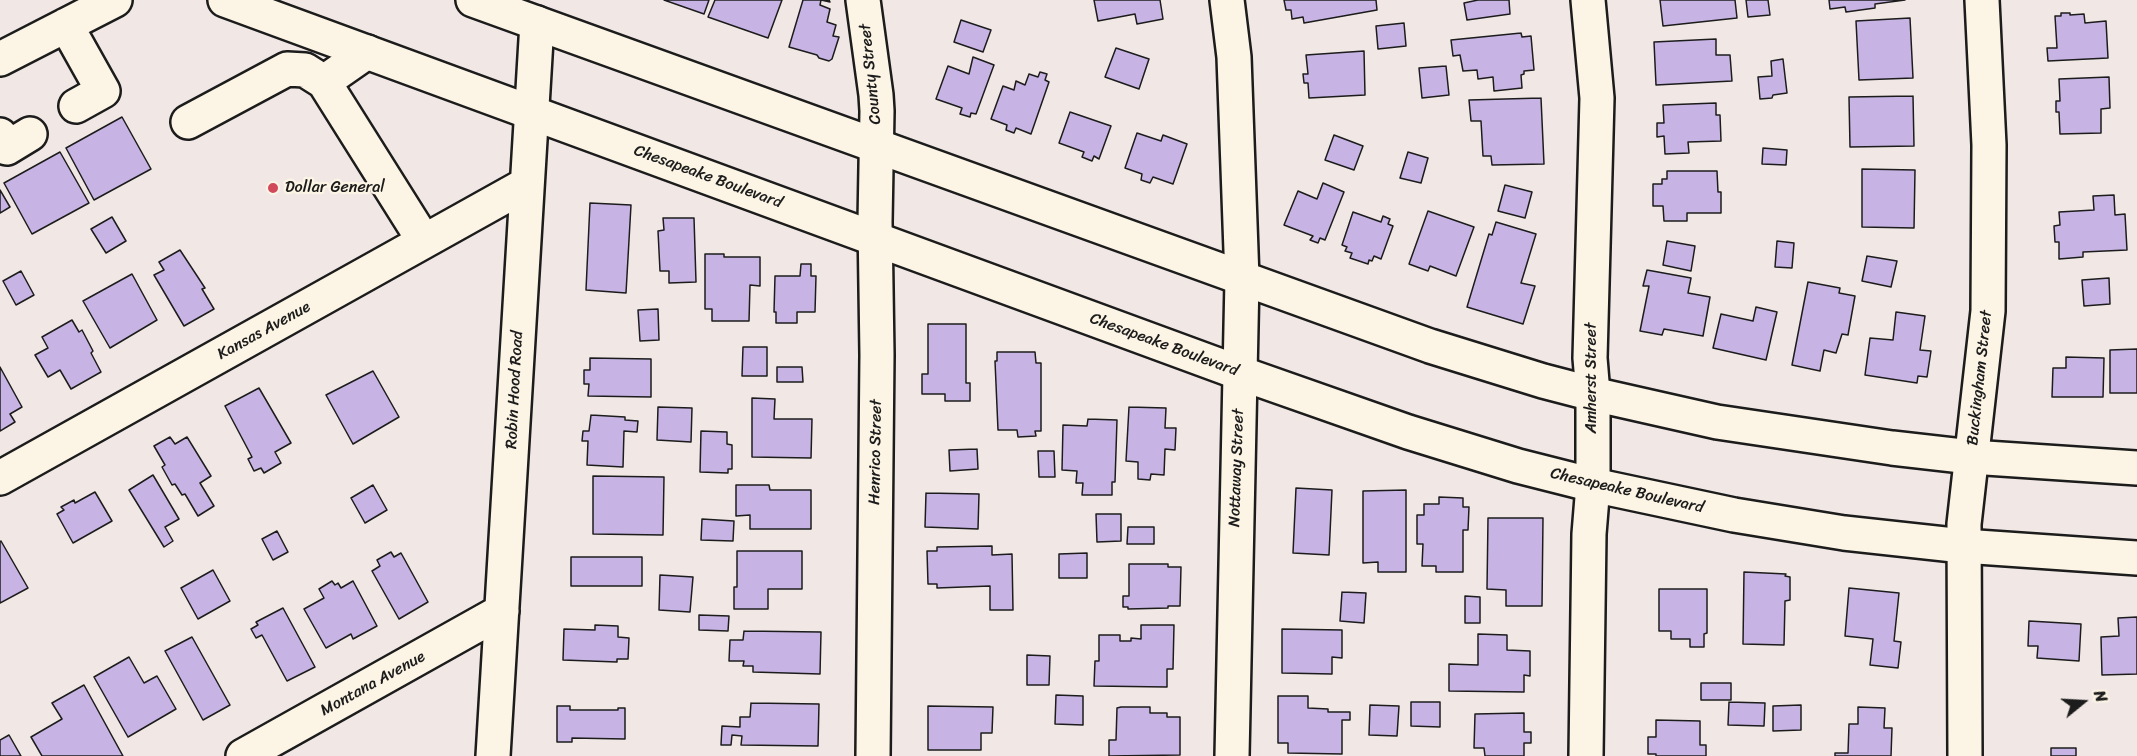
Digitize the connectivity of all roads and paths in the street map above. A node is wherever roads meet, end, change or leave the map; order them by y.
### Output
1 (115, 0) edge
2 (225, 0) edge
3 (473, 0) edge
4 (863, 0) edge
5 (1227, 0) edge
6 (1588, 0) edge
7 (1982, 0) edge
8 (285, 22) junction
9 (537, 23) junction
10 (66, 25) junction
11 (367, 52) junction
12 (0, 59) edge
13 (315, 76) junction
14 (76, 106) dead end
15 (531, 112) junction
16 (188, 122) dead end
17 (877, 147) junction
18 (527, 184) junction
19 (876, 239) junction
20 (424, 241) junction
21 (1242, 279) junction
22 (1240, 373) junction
23 (1593, 394) junction
24 (1971, 457) junction
25 (2137, 468) edge
26 (0, 478) edge
27 (1593, 485) junction
28 (1964, 546) junction
29 (2137, 558) edge
30 (502, 611) junction
31 (243, 756) edge
32 (493, 756) edge
33 (873, 756) edge
34 (1232, 756) edge
35 (1586, 756) edge
36 (1965, 756) edge

1 - 10 street
2 - 8 street, Chesapeake Boulevard
3 - 9 street
4 - 17 street, County Street
5 - 21 street, Nottaway Street
6 - 23 street, Amherst Street
7 - 24 street, Buckingham Street
8 - 11 street, Chesapeake Boulevard
8 - 13 street
9 - 15 street, Robin Hood Road
9 - 17 street
10 - 12 street
10 - 14 street
11 - 13 street
11 - 15 street, Chesapeake Boulevard
13 - 16 street
13 - 20 street
15 - 18 street, Robin Hood Road
15 - 19 street, Chesapeake Boulevard
17 - 19 street, Henrico Street
17 - 21 street
18 - 20 street, Kansas Avenue
18 - 30 street, Robin Hood Road
19 - 22 street, Chesapeake Boulevard
19 - 33 street, Henrico Street
20 - 26 street, Kansas Avenue
21 - 22 street, Nottaway Street
21 - 23 street
22 - 27 street, Chesapeake Boulevard
22 - 34 street, Nottaway Street
23 - 24 street
23 - 27 street, Amherst Street
24 - 25 street
24 - 28 street, Buckingham Street
27 - 28 street, Chesapeake Boulevard
27 - 35 street, Amherst Street
28 - 29 street, Chesapeake Boulevard
28 - 36 street, Buckingham Street
30 - 31 street, Montana Avenue
30 - 32 street, Robin Hood Road

